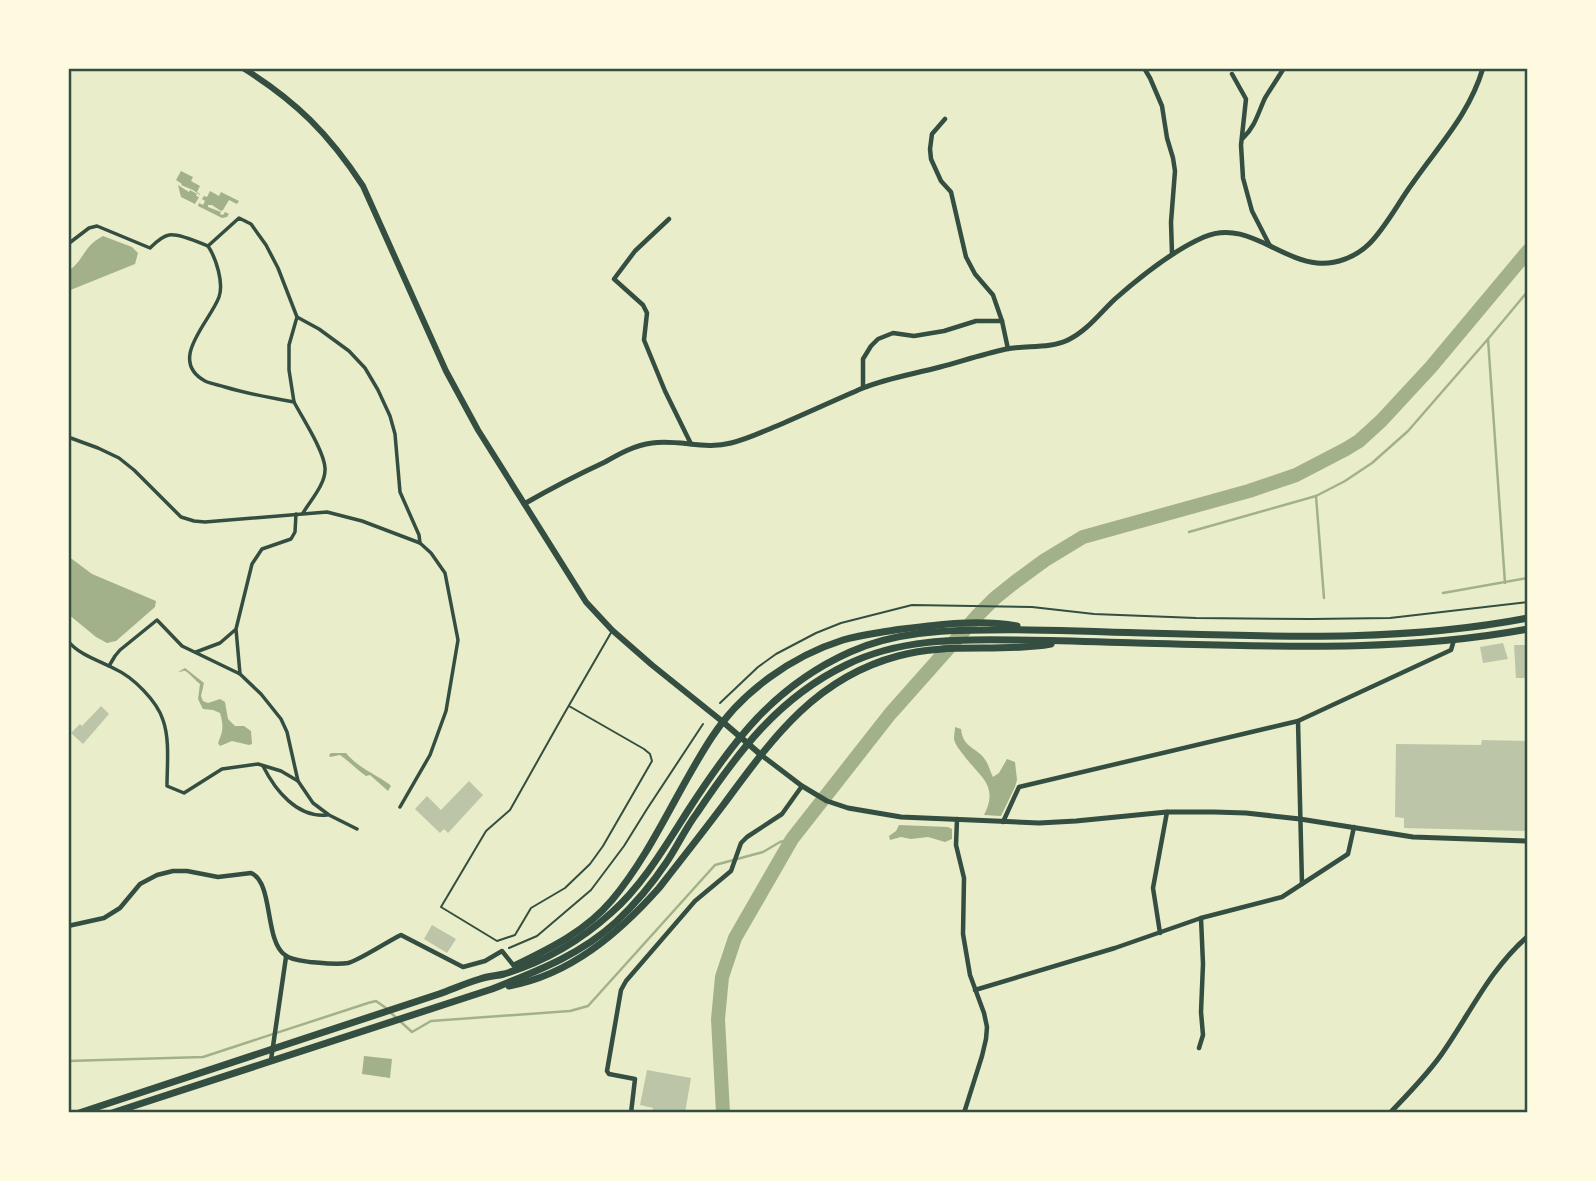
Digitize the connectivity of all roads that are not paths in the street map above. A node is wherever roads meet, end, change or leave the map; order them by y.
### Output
1 (243, 68) edge
2 (1143, 68) edge
3 (1284, 68) edge
4 (1483, 68) edge
5 (1232, 74) dead end
6 (945, 119) dead end
7 (1242, 139) junction
8 (669, 219) dead end
9 (68, 244) edge
10 (208, 246) junction
11 (1271, 247) junction
12 (1172, 255) junction
13 (297, 317) junction
14 (1003, 321) junction
15 (1008, 349) junction
16 (863, 388) junction
17 (294, 402) junction
18 (68, 437) edge
19 (691, 444) junction
20 (524, 504) junction
21 (303, 513) junction
22 (296, 514) junction
23 (420, 543) junction
24 (1528, 618) edge
25 (236, 629) junction
26 (1528, 629) edge
27 (612, 630) junction
28 (1043, 630) junction
29 (1454, 640) junction
30 (68, 641) edge
31 (1066, 641) junction
32 (194, 653) junction
33 (109, 666) junction
34 (240, 674) junction
35 (569, 706) junction
36 (1298, 721) junction
37 (723, 722) junction
38 (760, 754) junction
39 (263, 766) junction
40 (298, 780) junction
41 (802, 786) junction
42 (400, 807) dead end
43 (1167, 812) junction
44 (329, 815) junction
45 (957, 819) junction
46 (1300, 819) junction
47 (1003, 822) junction
48 (1354, 827) junction
49 (357, 829) dead end
50 (1528, 841) edge
51 (1302, 884) junction
52 (1201, 918) junction
53 (68, 926) edge
54 (1160, 933) junction
55 (1528, 936) edge
56 (286, 957) junction
57 (514, 966) junction
58 (482, 978) junction
59 (492, 989) junction
60 (975, 990) junction
61 (1199, 1048) dead end
62 (272, 1049) junction
63 (271, 1060) junction
64 (79, 1113) edge
65 (112, 1113) edge
66 (631, 1113) edge
67 (964, 1113) edge
68 (1390, 1113) edge

1 - 20 main road
2 - 12 street
3 - 7 street
4 - 11 street
5 - 7 street
6 - 14 street
7 - 11 street
8 - 19 street
9 - 10 street
10 - 13 street
10 - 17 street
11 - 12 street
12 - 15 street
13 - 17 street
13 - 23 street
14 - 15 street
14 - 16 street
15 - 16 street
16 - 19 street
17 - 21 street
18 - 22 street
19 - 20 street
20 - 27 main road
21 - 22 street
21 - 23 street
22 - 25 street
23 - 42 street
24 - 28 main road
25 - 32 street
25 - 34 street
26 - 29 main road
27 - 35 lane
27 - 37 main road
28 - 37 main road
28 - 58 main road
29 - 31 main road
29 - 36 street
30 - 33 street
31 - 38 main road
31 - 59 main road
32 - 33 street
32 - 34 street
33 - 39 street
34 - 40 street
35 - 35 lane
36 - 46 street
36 - 47 street
37 - 38 main road
37 - 57 main road
38 - 41 street
38 - 59 main road
39 - 40 street
39 - 44 street
40 - 44 street
41 - 45 street
41 - 66 street
43 - 46 street
43 - 47 street
43 - 54 street
44 - 49 street
45 - 47 street
45 - 60 street
46 - 48 street
46 - 51 street
48 - 50 street
48 - 51 street
51 - 52 street
52 - 54 street
52 - 61 street
53 - 56 street
54 - 60 street
55 - 68 street
56 - 57 street
56 - 62 street
57 - 58 main road
58 - 62 main road
59 - 63 main road
60 - 67 street
62 - 63 street
62 - 64 main road
63 - 65 main road

